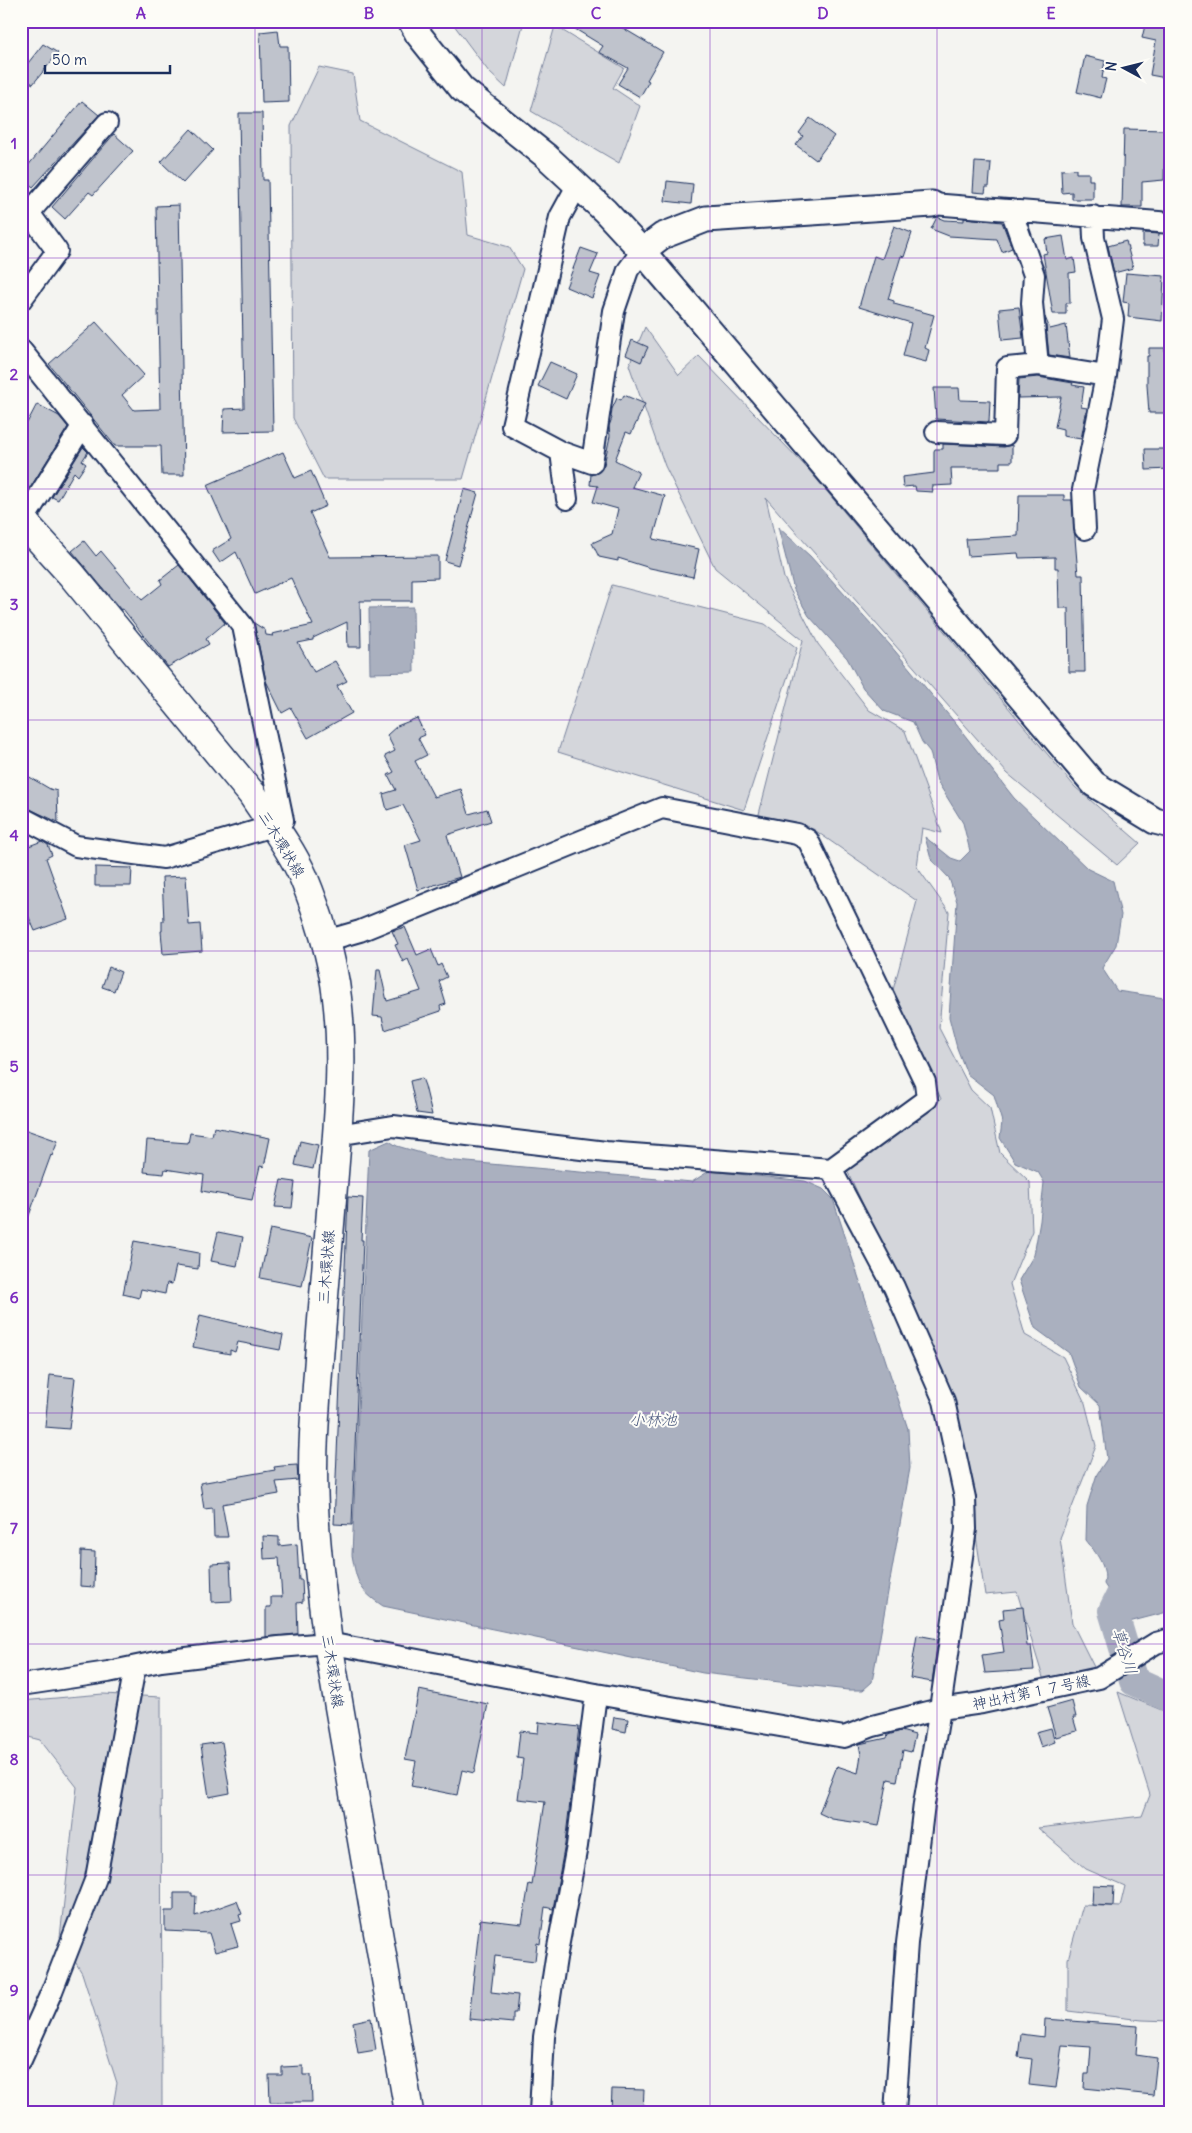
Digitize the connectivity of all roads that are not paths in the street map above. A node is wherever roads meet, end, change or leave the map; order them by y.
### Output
1 (411, 21) edge
2 (108, 123) dead end
3 (578, 186) junction
4 (932, 204) joint
5 (25, 208) edge
6 (1012, 210) junction
7 (1093, 216) junction
8 (1171, 223) edge
9 (642, 251) junction
10 (21, 300) edge
11 (21, 350) edge
12 (1038, 365) junction
13 (1106, 376) junction
14 (83, 425) junction
15 (936, 432) dead end
16 (561, 452) junction
17 (566, 500) dead end
18 (22, 520) edge
19 (1085, 529) dead end
20 (21, 816) edge
21 (1171, 825) edge
22 (273, 826) junction
23 (325, 941) junction
24 (336, 1135) junction
25 (831, 1170) junction
26 (1171, 1639) edge
27 (328, 1644) junction
28 (136, 1666) junction
29 (21, 1685) edge
30 (596, 1694) junction
31 (940, 1709) junction
32 (21, 2060) edge
33 (409, 2112) edge
34 (540, 2112) edge
35 (895, 2112) edge

1 - 3 street
2 - 5 street
3 - 9 street
3 - 16 street
4 - 6 street
4 - 9 street
5 - 10 street
6 - 7 street
6 - 12 street
7 - 8 street
7 - 13 street
9 - 16 street
9 - 21 street
11 - 14 street
12 - 13 street
12 - 15 street
13 - 19 street
14 - 18 street
14 - 22 street
16 - 17 street
18 - 22 main road, 三木環状線
20 - 22 street
22 - 23 main road, 三木環状線
23 - 24 main road, 三木環状線
23 - 25 street
24 - 25 street
24 - 27 main road, 三木環状線
25 - 31 street
26 - 31 street, 神出村第１７号線
27 - 28 street, 神出村第１７号線
27 - 30 street, 神出村第１７号線
27 - 33 main road, 三木環状線
28 - 29 street, 神出村第１７号線
28 - 32 street
30 - 31 street, 神出村第１７号線
30 - 34 street
31 - 35 street

